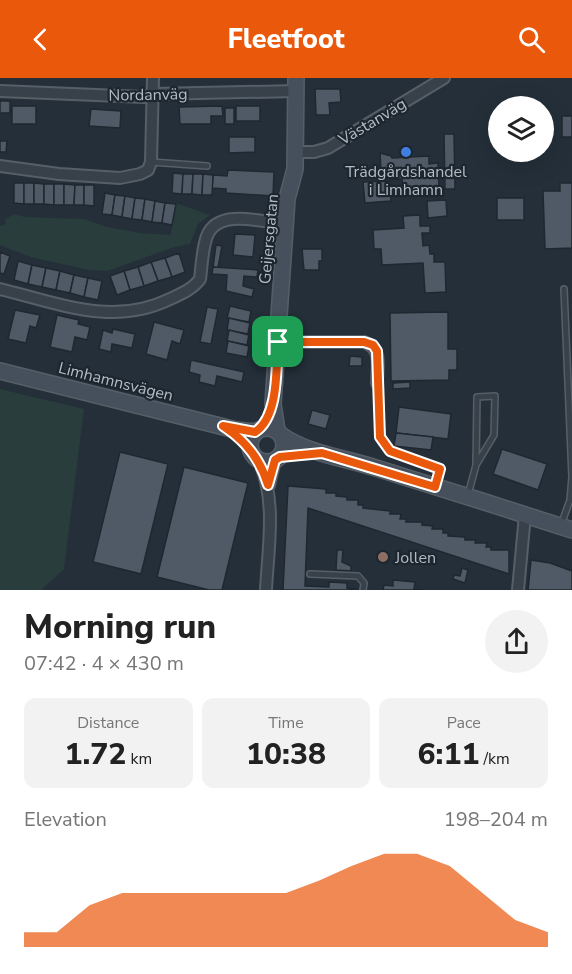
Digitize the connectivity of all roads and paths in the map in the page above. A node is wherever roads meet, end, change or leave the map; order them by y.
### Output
1 (153, 78) edge
2 (444, 78) edge
3 (296, 85) edge
4 (0, 91) edge
5 (153, 94) junction
6 (296, 152) junction
7 (151, 162) junction
8 (0, 166) edge
9 (207, 166) dead end
10 (285, 224) junction
11 (564, 288) dead end
12 (0, 290) edge
13 (278, 342) junction
14 (0, 371) edge
15 (377, 383) joint
16 (273, 404) junction
17 (223, 426) junction
18 (257, 431) junction
19 (279, 433) junction
20 (322, 453) junction
21 (254, 455) junction
22 (278, 459) junction
23 (476, 465) junction
24 (268, 485) junction
25 (435, 487) junction
26 (468, 497) junction
27 (525, 515) junction
28 (566, 528) edge
29 (310, 574) dead end
30 (266, 590) edge
31 (363, 590) edge
32 (518, 590) edge

1 - 5 street
2 - 6 street, Västanväg
3 - 5 street, Nordanväg
3 - 6 main road, Geijersgatan
4 - 5 street, Nordanväg
5 - 7 street
6 - 10 main road, Geijersgatan
7 - 8 street
7 - 9 lane
10 - 12 street
10 - 13 main road, Geijersgatan
11 - 28 lane
13 - 15 street
13 - 16 main road, Geijersgatan
14 - 17 main road, Limhamnsvägen
15 - 25 lane
16 - 18 main road, Geijersgatan
16 - 19 main road, Geijersgatan
17 - 18 main road, Limhamnsvägen
17 - 21 main road, Limhamnsvägen
18 - 19 main road
18 - 21 main road
19 - 20 main road
19 - 22 main road
20 - 22 main road
20 - 25 main road
21 - 22 main road
21 - 24 street
22 - 24 street
23 - 23 lane
23 - 26 lane
24 - 30 street
25 - 26 main road
26 - 27 main road
27 - 28 main road
27 - 32 street
29 - 31 lane

